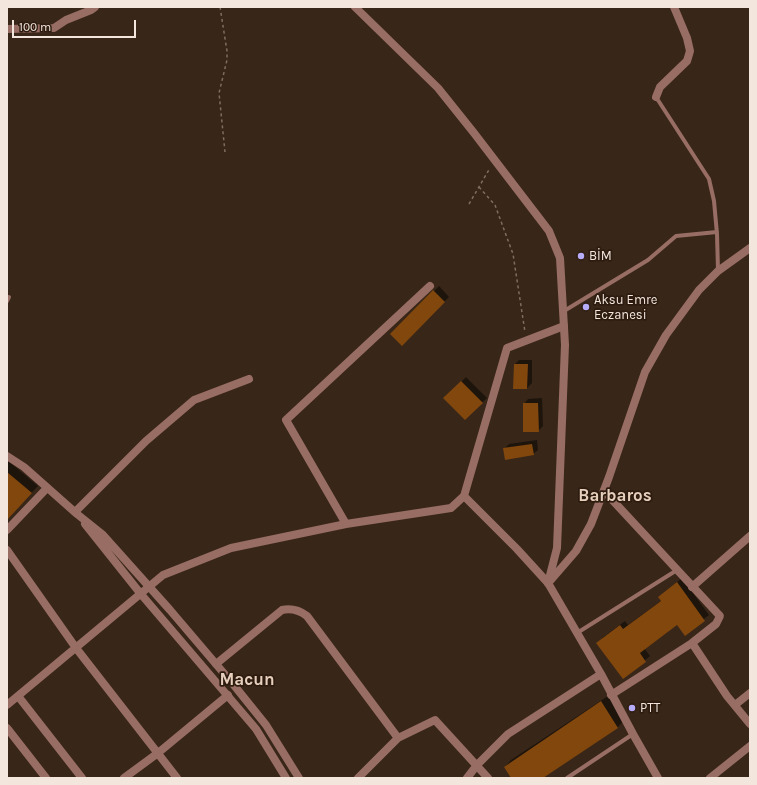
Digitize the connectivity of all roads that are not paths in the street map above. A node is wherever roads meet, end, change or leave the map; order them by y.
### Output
1 (95, 7) edge
2 (356, 7) edge
3 (674, 7) edge
4 (7, 29) edge
5 (656, 97) joint
6 (717, 232) junction
7 (750, 248) edge
8 (718, 271) junction
9 (430, 286) dead end
10 (563, 311) junction
11 (564, 326) junction
12 (249, 379) dead end
13 (7, 456) edge
14 (47, 488) junction
15 (604, 491) junction
16 (464, 496) junction
17 (76, 513) junction
18 (346, 524) junction
19 (7, 530) edge
20 (750, 536) edge
21 (7, 550) edge
22 (677, 570) junction
23 (548, 583) junction
24 (149, 586) junction
25 (692, 587) junction
26 (140, 593) junction
27 (577, 632) junction
28 (692, 643) junction
29 (76, 648) junction
30 (216, 664) junction
31 (601, 674) junction
32 (750, 693) edge
33 (228, 695) junction
34 (611, 695) junction
35 (18, 696) junction
36 (7, 705) edge
37 (735, 706) junction
38 (750, 724) edge
39 (7, 728) edge
40 (633, 734) junction
41 (398, 738) junction
42 (750, 746) edge
43 (158, 754) junction
44 (477, 765) junction
45 (46, 778) edge
46 (82, 778) edge
47 (124, 778) edge
48 (177, 778) edge
49 (286, 778) edge
50 (299, 778) edge
51 (358, 778) edge
52 (467, 778) edge
53 (488, 778) edge
54 (567, 778) edge
55 (658, 778) edge
56 (710, 778) edge

1 - 4 street
2 - 10 street
3 - 5 street
5 - 6 lane
6 - 8 lane
6 - 10 lane
7 - 8 street
8 - 15 street
9 - 18 street
10 - 11 street
11 - 16 street
11 - 23 street
12 - 17 street
13 - 14 street
14 - 17 street
14 - 19 street
15 - 22 street
15 - 23 street
16 - 18 street
16 - 23 street
17 - 24 street
17 - 26 street
18 - 24 street
20 - 25 street
21 - 29 street
22 - 25 street
22 - 27 lane
23 - 27 street
24 - 26 street
24 - 30 street
25 - 28 street
26 - 29 street
26 - 33 street
27 - 31 street
28 - 34 street
28 - 37 street
29 - 35 street
29 - 43 street
30 - 41 street
30 - 50 street
31 - 34 street
31 - 44 street
32 - 37 street
33 - 43 street
33 - 49 street
34 - 40 street
35 - 36 street
35 - 46 street
37 - 38 street
39 - 45 street
40 - 54 lane
40 - 55 street
41 - 44 street
41 - 51 street
42 - 56 street
43 - 47 street
43 - 48 street
44 - 52 street
44 - 53 street

